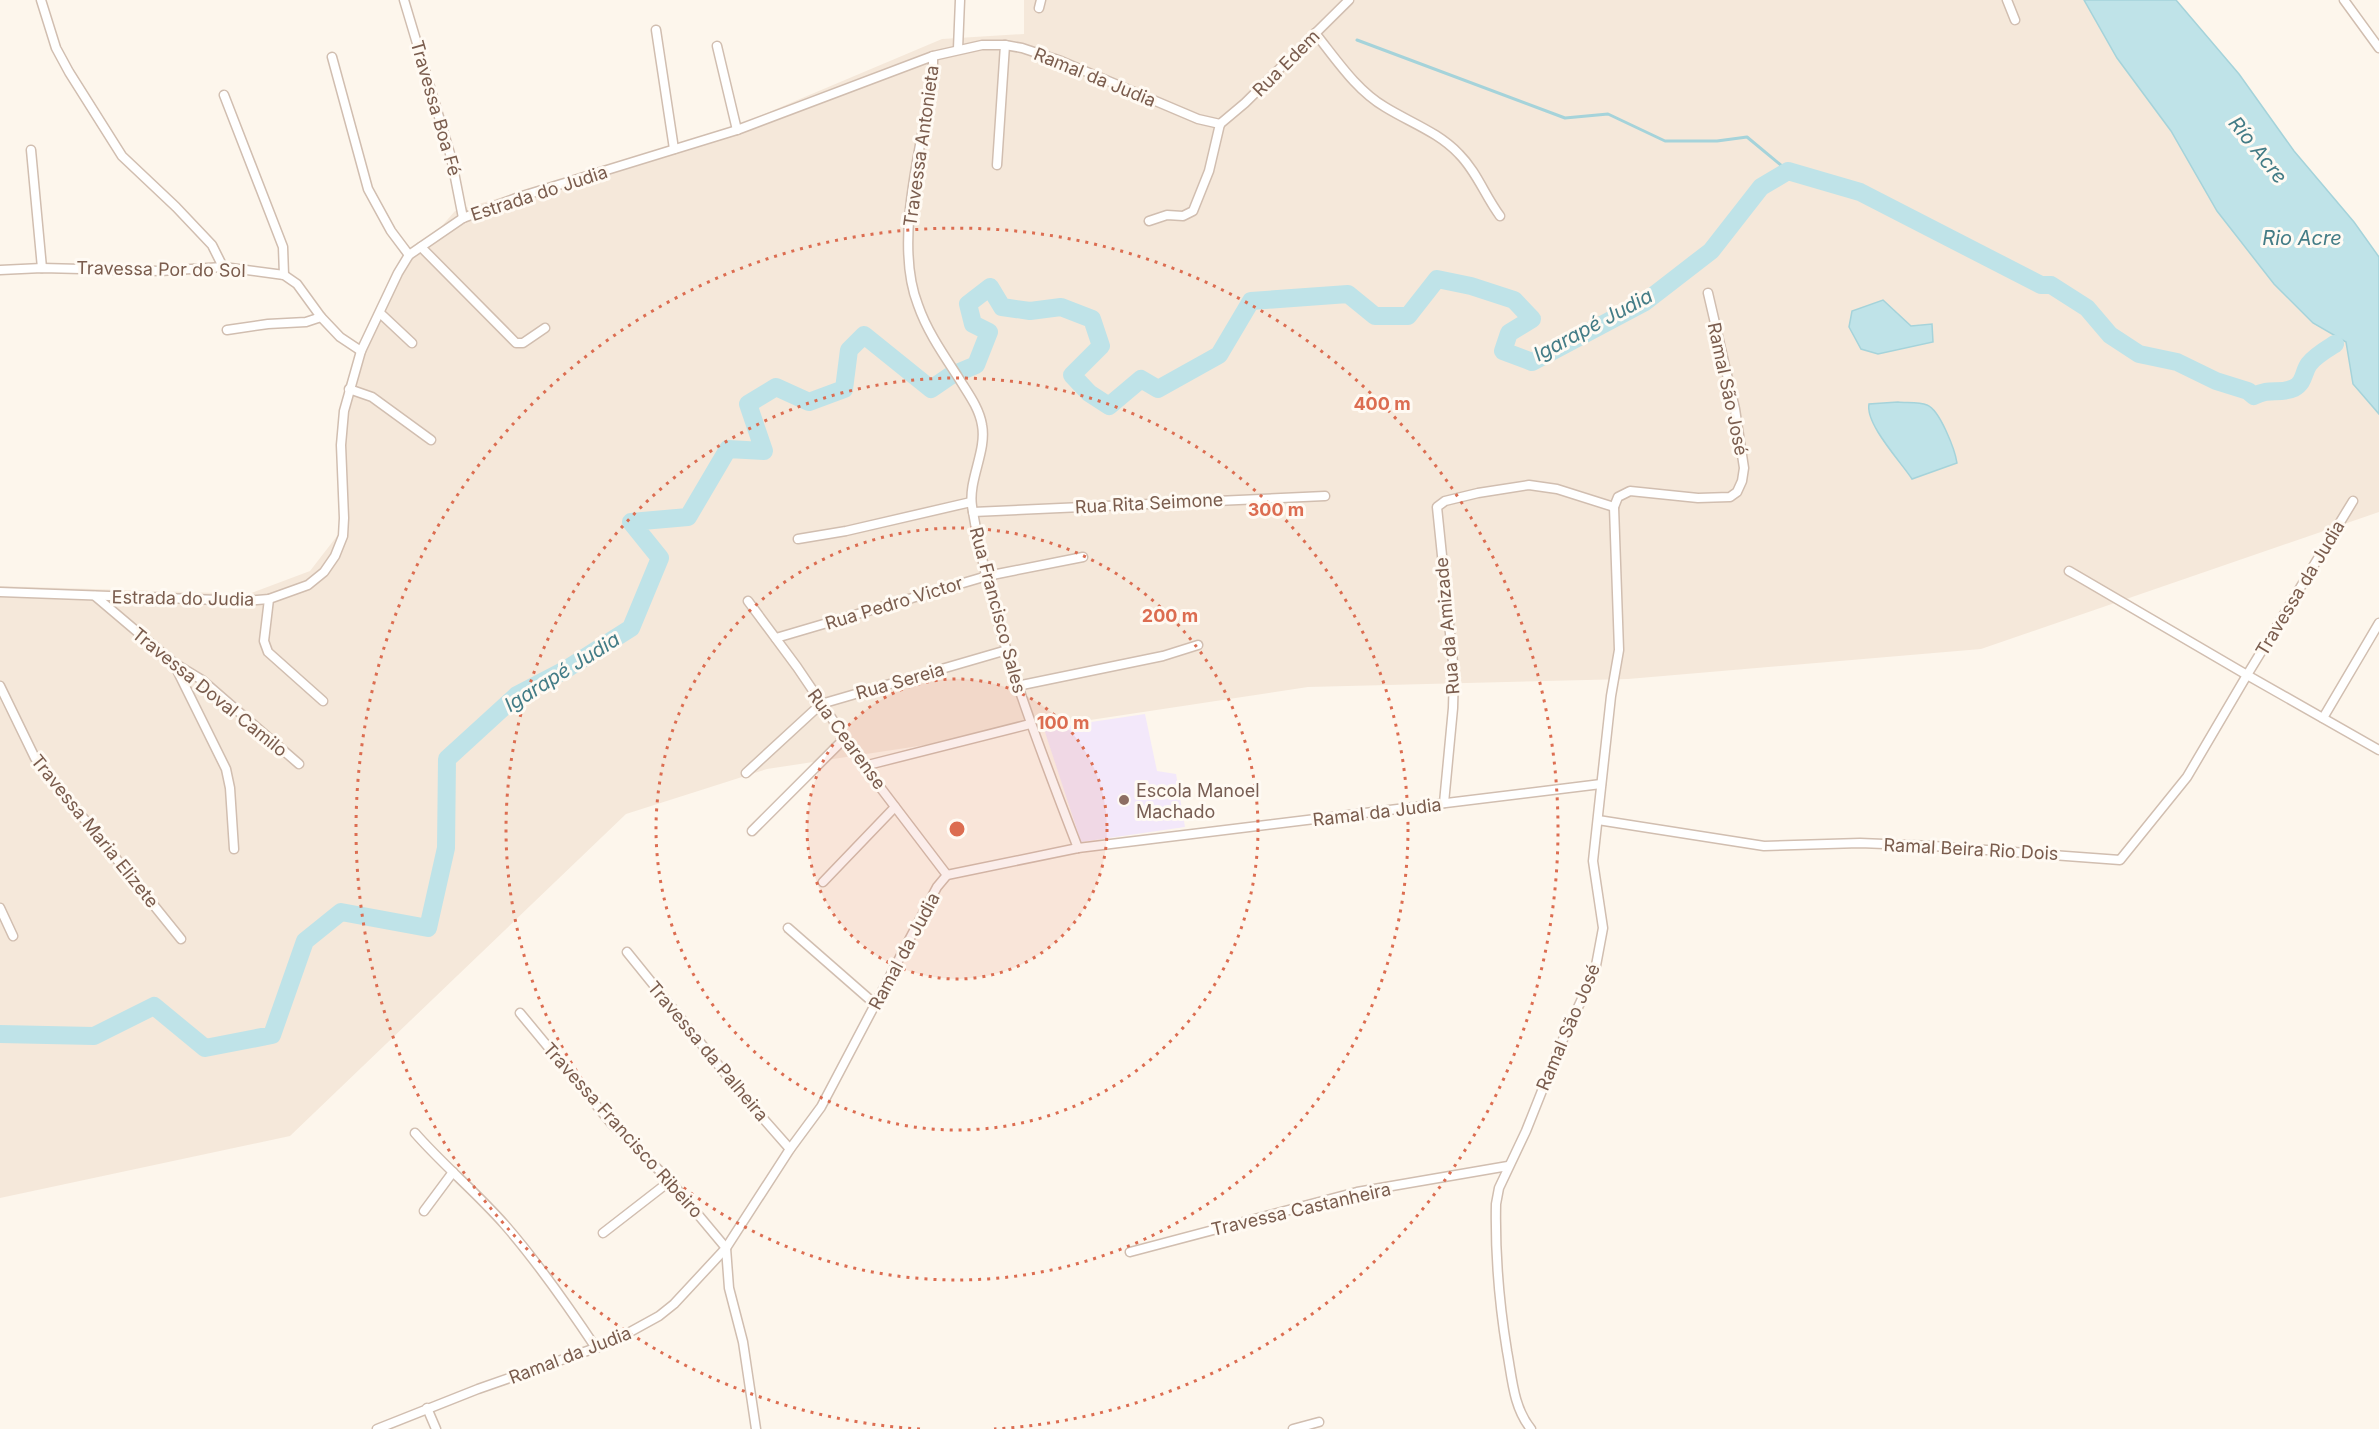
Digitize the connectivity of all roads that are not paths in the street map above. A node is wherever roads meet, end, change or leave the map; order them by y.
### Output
1 (41, 0) edge
2 (404, 0) edge
3 (960, 0) edge
4 (1350, 0) edge
5 (2007, 0) edge
6 (2344, 0) edge
7 (2015, 20) dead end
8 (656, 30) dead end
9 (1315, 33) junction
10 (1005, 45) junction
11 (717, 46) dead end
12 (2379, 48) edge
13 (958, 50) junction
14 (933, 56) junction
15 (332, 57) dead end
16 (224, 95) dead end
17 (1220, 124) junction
18 (737, 130) junction
19 (674, 149) junction
20 (32, 150) dead end
21 (996, 165) dead end
22 (1500, 216) dead end
23 (463, 218) junction
24 (1149, 221) dead end
25 (420, 247) junction
26 (409, 255) junction
27 (223, 267) junction
28 (42, 268) junction
29 (0, 270) edge
30 (284, 275) junction
31 (1708, 293) dead end
32 (381, 313) junction
33 (321, 317) junction
34 (545, 328) dead end
35 (226, 330) dead end
36 (412, 343) dead end
37 (361, 351) junction
38 (349, 389) junction
39 (972, 400) joint
40 (431, 440) dead end
41 (1325, 496) dead end
42 (2353, 501) dead end
43 (971, 502) junction
44 (1614, 507) junction
45 (973, 512) junction
46 (798, 539) dead end
47 (1083, 557) dead end
48 (2069, 571) dead end
49 (987, 576) junction
50 (0, 592) edge
51 (94, 596) junction
52 (269, 599) junction
53 (748, 601) dead end
54 (2379, 624) edge
55 (776, 638) junction
56 (1198, 645) dead end
57 (1006, 650) junction
58 (174, 663) junction
59 (2247, 675) junction
60 (0, 686) edge
61 (1017, 687) junction
62 (323, 701) dead end
63 (821, 704) junction
64 (2323, 718) junction
65 (1030, 724) junction
66 (845, 738) junction
67 (2379, 750) edge
68 (299, 764) dead end
69 (864, 766) junction
70 (746, 773) dead end
71 (1600, 784) junction
72 (1444, 803) junction
73 (896, 807) junction
74 (1598, 820) junction
75 (752, 831) dead end
76 (1078, 848) junction
77 (234, 849) dead end
78 (947, 875) junction
79 (824, 882) dead end
80 (0, 908) edge
81 (788, 927) dead end
82 (13, 936) dead end
83 (181, 939) dead end
84 (627, 952) dead end
85 (876, 1005) junction
86 (519, 1013) dead end
87 (415, 1133) dead end
88 (790, 1149) junction
89 (1508, 1167) junction
90 (453, 1172) junction
91 (670, 1181) junction
92 (424, 1211) dead end
93 (603, 1233) dead end
94 (726, 1248) junction
95 (1130, 1252) dead end
96 (596, 1348) junction
97 (427, 1408) junction
98 (1319, 1422) dead end
99 (377, 1429) edge
100 (436, 1429) edge
101 (756, 1429) edge
102 (1293, 1429) edge
103 (1531, 1429) edge

1 - 27 street
2 - 23 street, Travessa Boa Fé
3 - 13 street
4 - 9 street, Rua Edem
5 - 7 street
6 - 12 street
8 - 19 street
9 - 17 street, Rua Edem
9 - 22 street
10 - 13 street, Ramal da Judia
10 - 17 street, Ramal da Judia
10 - 21 street
11 - 18 street
13 - 14 street, Ramal da Judia
14 - 18 street, Estrada do Judia
14 - 39 street, Travessa Antonieta
15 - 26 street
16 - 30 street
17 - 24 street
18 - 19 street, Estrada do Judia
19 - 23 street, Estrada do Judia
20 - 28 street
23 - 25 street, Estrada do Judia
25 - 26 street, Estrada do Judia
25 - 34 street
26 - 32 street, Estrada do Judia
27 - 28 street, Travessa Por do Sol
27 - 30 street, Travessa Por do Sol
28 - 29 street, Travessa Por do Sol
30 - 33 street
31 - 44 street, Ramal São José
32 - 36 street
32 - 37 street, Estrada do Judia
33 - 35 street
33 - 37 street
37 - 38 street, Estrada do Judia
38 - 40 street
38 - 52 street, Estrada do Judia
39 - 43 street, Rua Francisco Sales
41 - 45 street, Rua Rita Seimone
42 - 59 street, Travessa da Judia
43 - 45 street, Rua Francisco Sales
43 - 46 street
44 - 71 street, Ramal São José
44 - 72 street, Rua da Amizade
45 - 49 street, Rua Francisco Sales
47 - 49 street, Rua Pedro Victor
48 - 59 street
49 - 55 street, Rua Pedro Victor
49 - 57 street, Rua Francisco Sales
50 - 51 street, Estrada do Judia
51 - 52 street, Estrada do Judia
51 - 58 street, Travessa Doval Camilo
52 - 62 street
53 - 55 street, Rua Cearense
54 - 64 street
55 - 63 street, Rua Cearense
56 - 61 street
57 - 61 street, Rua Francisco Sales
57 - 63 street, Rua Sereia
58 - 68 street, Travessa Doval Camilo
58 - 77 street
59 - 64 street
59 - 74 street, Ramal Beira Rio Dois
60 - 83 street, Travessa Maria Elizete
61 - 65 street, Rua Francisco Sales
63 - 66 street, Rua Cearense
63 - 70 street, Rua Sereia
64 - 67 street
65 - 69 street
65 - 76 street, Rua Francisco Sales
66 - 69 street, Rua Cearense
66 - 75 street
69 - 73 street, Rua Cearense
71 - 72 street, Ramal da Judia
71 - 74 street, Ramal São José
72 - 76 street, Ramal da Judia
73 - 78 street, Rua Cearense
73 - 79 street
74 - 89 street, Ramal São José
76 - 78 street, Ramal da Judia
78 - 85 street, Ramal da Judia
80 - 82 street
81 - 85 street
84 - 88 street, Travessa da Palheira
85 - 88 street, Ramal da Judia
86 - 91 street, Travessa Francisco Ribeiro
87 - 90 street
88 - 94 street, Ramal da Judia
89 - 95 street, Travessa Castanheira
89 - 103 street, Ramal São José
90 - 92 street
90 - 96 street
91 - 93 street
91 - 94 street, Travessa Francisco Ribeiro
94 - 96 street, Ramal da Judia
94 - 101 street
96 - 97 street, Ramal da Judia
97 - 99 street, Ramal da Judia
97 - 100 street
98 - 102 street

